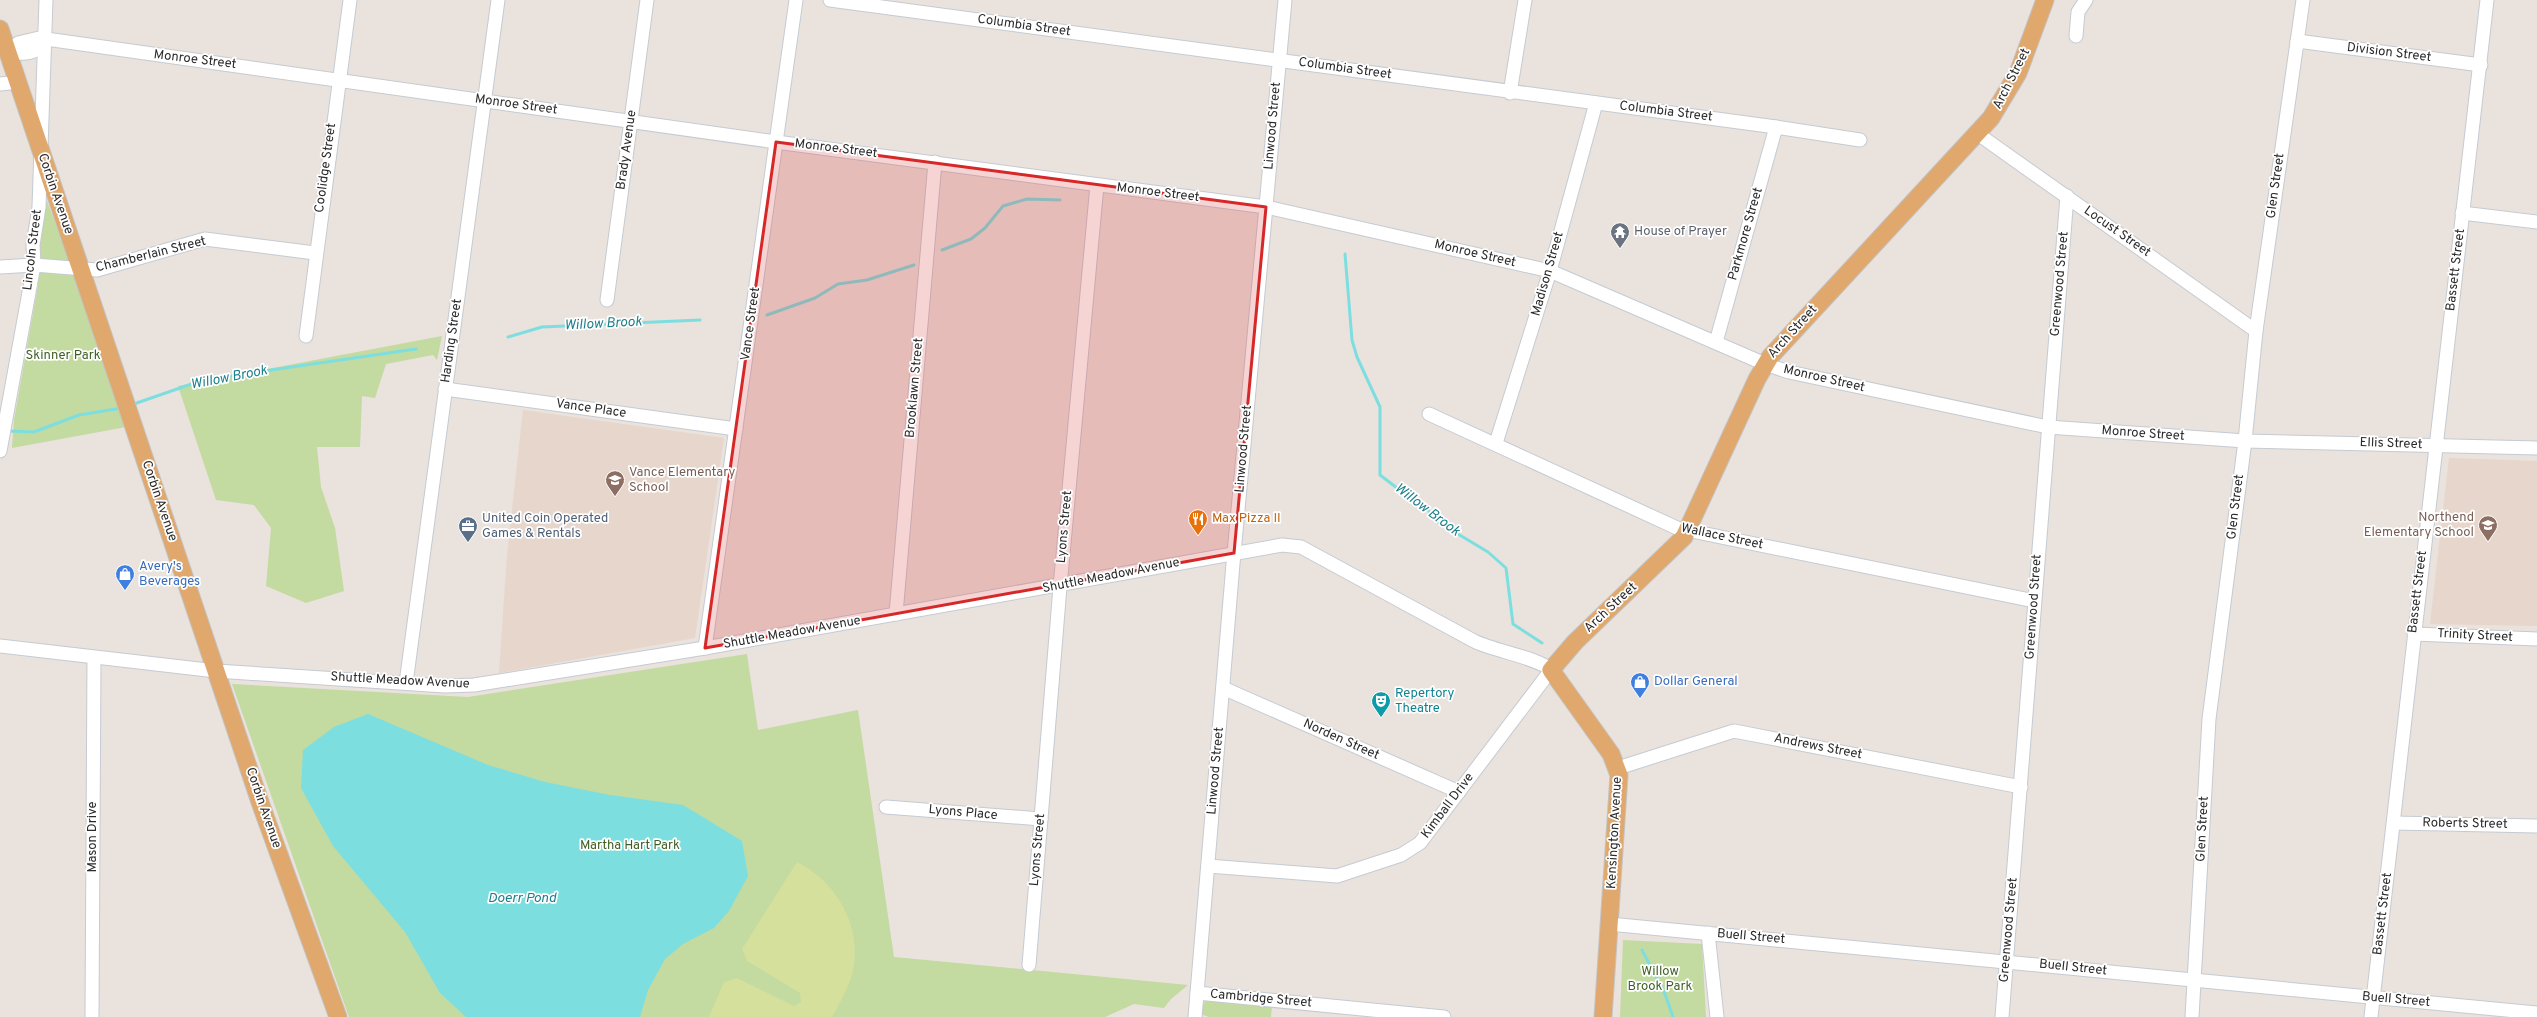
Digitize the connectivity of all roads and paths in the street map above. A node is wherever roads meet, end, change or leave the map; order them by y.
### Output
1 (46, 0) edge
2 (350, 0) edge
3 (498, 0) edge
4 (647, 0) edge
5 (796, 0) edge
6 (830, 0) edge
7 (1285, 0) edge
8 (1525, 0) edge
9 (2045, 0) edge
10 (2086, 0) edge
11 (2303, 0) edge
12 (2487, 0) edge
13 (0, 29) edge
14 (2076, 36) dead end
15 (46, 41) junction
16 (2297, 41) junction
17 (9, 52) junction
18 (1280, 60) junction
19 (2481, 65) junction
20 (338, 79) junction
21 (18, 82) junction
22 (0, 84) edge
23 (1510, 93) junction
24 (484, 100) junction
25 (1596, 103) junction
26 (632, 122) junction
27 (1776, 127) junction
28 (1978, 134) junction
29 (1860, 140) dead end
30 (776, 142) junction
31 (40, 150) junction
32 (935, 162) junction
33 (1097, 185) junction
34 (2067, 196) junction
35 (1266, 207) junction
36 (2462, 213) junction
37 (2537, 222) edge
38 (315, 253) junction
39 (34, 265) junction
40 (0, 267) edge
41 (81, 270) junction
42 (1550, 271) junction
43 (607, 300) dead end
44 (2256, 330) junction
45 (306, 336) dead end
46 (1716, 342) junction
47 (1766, 364) junction
48 (445, 389) junction
49 (1429, 414) dead end
50 (2048, 427) junction
51 (736, 429) junction
52 (2245, 441) junction
53 (1496, 443) junction
54 (2435, 445) junction
55 (2537, 448) edge
56 (0, 451) edge
57 (1688, 531) junction
58 (1234, 553) junction
59 (1060, 586) junction
60 (2034, 601) junction
61 (896, 614) junction
62 (2414, 634) junction
63 (2537, 639) edge
64 (0, 646) edge
65 (706, 648) junction
66 (94, 658) junction
67 (1551, 670) junction
68 (216, 671) junction
69 (406, 683) junction
70 (1223, 688) junction
71 (1618, 768) junction
72 (2021, 787) junction
73 (1459, 792) junction
74 (886, 807) dead end
75 (1040, 819) junction
76 (2394, 823) junction
77 (2537, 826) edge
78 (1208, 866) junction
79 (1610, 924) junction
80 (1708, 933) junction
81 (2006, 960) junction
82 (1029, 965) dead end
83 (2194, 981) junction
84 (1197, 993) junction
85 (2373, 998) junction
86 (2537, 1013) edge
87 (92, 1017) edge
88 (338, 1017) edge
89 (1195, 1017) edge
90 (1444, 1017) edge
91 (1603, 1017) edge
92 (1717, 1017) edge
93 (2002, 1017) edge
94 (2192, 1017) edge
95 (2371, 1017) edge

1 - 15 street, Lincoln Street
2 - 20 street, Coolidge Street
3 - 24 street, Harding Street
4 - 26 street, Brady Avenue
5 - 30 street, Vance Street
6 - 18 street, Columbia Street
7 - 18 street, Linwood Street
8 - 23 street
9 - 28 main road, Arch Street
10 - 14 street
11 - 16 street, Glen Street
12 - 19 street, Bassett Street
13 - 17 main road, Corbin Avenue
15 - 17 street
15 - 20 street, Monroe Street
15 - 31 street, Lincoln Street
16 - 19 street, Division Street
16 - 44 street, Glen Street
17 - 21 main road, Corbin Avenue
18 - 23 street, Columbia Street
18 - 35 street, Linwood Street
19 - 36 street, Bassett Street
20 - 24 street, Monroe Street
20 - 38 street, Coolidge Street
21 - 22 street
21 - 31 main road, Corbin Avenue
23 - 25 street, Columbia Street
24 - 26 street, Monroe Street
24 - 48 street, Harding Street
25 - 27 street, Columbia Street
25 - 42 street, Madison Street
26 - 30 street, Monroe Street
26 - 43 street, Brady Avenue
27 - 29 street, Columbia Street
27 - 46 street, Parkmore Street
28 - 34 street, Locust Street
28 - 47 main road, Arch Street
30 - 32 street, Monroe Street
30 - 51 street, Vance Street
31 - 39 street, Lincoln Street
31 - 41 main road, Corbin Avenue
32 - 33 street, Monroe Street
32 - 61 street, Brooklawn Street
33 - 35 street, Monroe Street
33 - 59 street, Lyons Street
34 - 44 street, Locust Street
34 - 50 street, Greenwood Street
35 - 42 street, Monroe Street
35 - 58 street, Linwood Street
36 - 37 street
36 - 54 street, Bassett Street
38 - 41 street, Chamberlain Street
38 - 45 street, Coolidge Street
39 - 40 street, Chamberlain Street
39 - 41 street, Chamberlain Street
39 - 56 street, Lincoln Street
41 - 68 main road, Corbin Avenue
42 - 46 street, Monroe Street
42 - 53 street, Madison Street
44 - 52 street, Glen Street
46 - 47 street, Monroe Street
47 - 50 street, Monroe Street
47 - 57 main road, Arch Street
48 - 51 street, Vance Place
48 - 69 street, Harding Street
49 - 53 street, Wallace Street
50 - 52 street, Monroe Street
50 - 60 street, Greenwood Street
51 - 65 street, Vance Street
52 - 54 street, Ellis Street
52 - 83 street, Glen Street
53 - 57 street, Wallace Street
54 - 55 street, Ellis Street
54 - 62 street, Bassett Street
57 - 60 street, Wallace Street
57 - 67 main road, Arch Street
58 - 59 street, Shuttle Meadow Avenue
58 - 67 street, Shuttle Meadow Avenue
58 - 70 street, Linwood Street
59 - 61 street, Shuttle Meadow Avenue
59 - 75 street, Lyons Street
60 - 72 street, Greenwood Street
61 - 65 street, Shuttle Meadow Avenue
62 - 63 street, Trinity Street
62 - 76 street, Bassett Street
64 - 66 street, Shuttle Meadow Avenue
65 - 69 street, Shuttle Meadow Avenue
66 - 68 street, Shuttle Meadow Avenue
66 - 87 street, Mason Drive
67 - 71 main road, Kensington Avenue
67 - 73 street, Kimball Drive
68 - 69 street, Shuttle Meadow Avenue
68 - 88 main road, Corbin Avenue
70 - 73 street, Norden Street
70 - 78 street, Linwood Street
71 - 72 street, Andrews Street
71 - 79 main road, Kensington Avenue
72 - 81 street, Greenwood Street
73 - 78 street, Kimball Drive
74 - 75 street, Lyons Place
75 - 82 street, Lyons Street
76 - 77 street, Roberts Street
76 - 85 street, Bassett Street
78 - 84 street, Linwood Street
79 - 80 street, Buell Street
79 - 91 main road, Kensington Avenue
80 - 81 street, Buell Street
80 - 92 street
81 - 83 street, Buell Street
81 - 93 street, Greenwood Street
83 - 85 street, Buell Street
83 - 94 street, Glen Street
84 - 89 street, Linwood Street
84 - 90 street, Cambridge Street
85 - 86 street, Buell Street
85 - 95 street, Bassett Street

